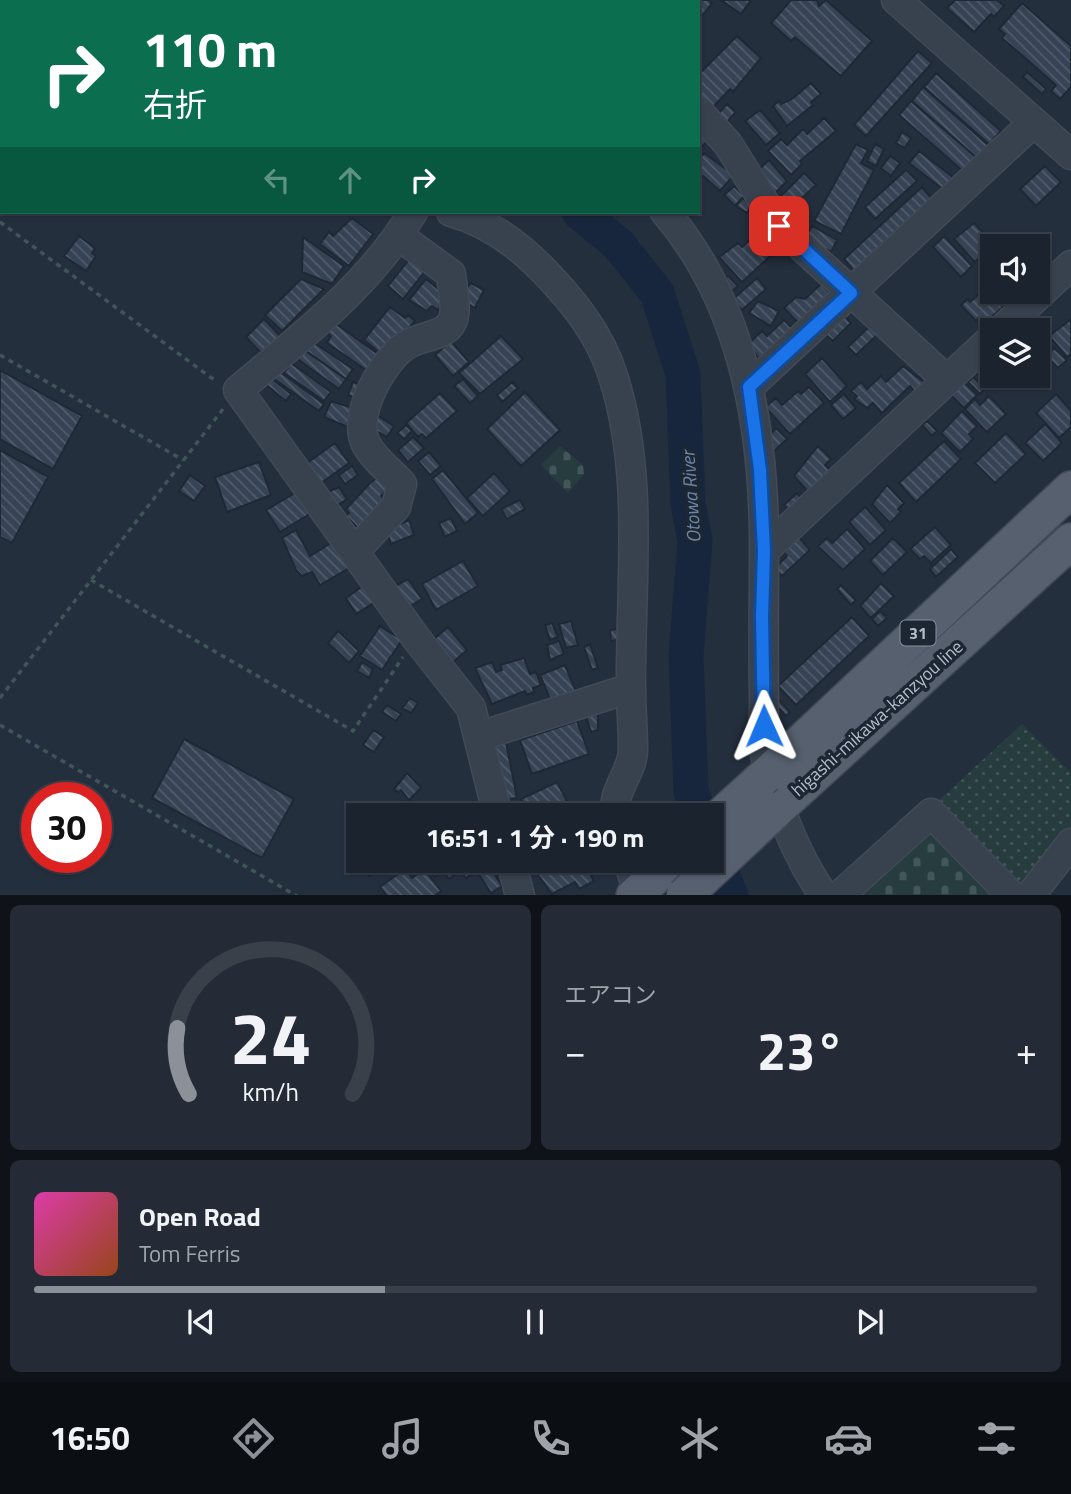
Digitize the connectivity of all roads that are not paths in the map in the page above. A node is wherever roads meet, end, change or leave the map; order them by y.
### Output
1 (896, 0) edge
2 (700, 113) edge
3 (1034, 122) junction
4 (1071, 155) edge
5 (412, 214) edge
6 (456, 214) edge
7 (666, 214) edge
8 (399, 236) junction
9 (1071, 265) edge
10 (851, 293) junction
11 (1014, 318) edge
12 (980, 349) edge
13 (947, 380) junction
14 (749, 387) junction
15 (1071, 489) edge
16 (1071, 541) edge
17 (355, 551) junction
18 (764, 551) junction
19 (631, 688) junction
20 (480, 736) junction
21 (773, 790) junction
22 (495, 803) edge
23 (618, 803) edge
24 (724, 817) edge
25 (1071, 844) edge
26 (514, 873) edge
27 (655, 873) edge
28 (637, 886) edge
29 (520, 895) edge
30 (684, 895) edge
31 (824, 895) edge
32 (839, 895) edge
33 (1012, 895) edge
34 (1030, 895) edge

1 - 3 street
2 - 10 street
3 - 4 street
3 - 10 street
5 - 8 street
6 - 19 street
7 - 14 street
8 - 17 street
8 - 17 street
9 - 11 street
10 - 13 street
10 - 14 street
12 - 13 street
13 - 18 street
14 - 18 street
15 - 21 main road, higashi-mikawa-kanzyou line / 31
16 - 21 main road, higashi-mikawa-kanzyou line / 31
17 - 20 street
18 - 21 street
19 - 20 street
19 - 23 street
20 - 22 street
21 - 24 main road, higashi-mikawa-kanzyou line / 31, bridge
21 - 30 main road, higashi-mikawa-kanzyou line / 31, bridge
21 - 31 street
25 - 34 street
26 - 29 street
27 - 28 main road
32 - 33 street

